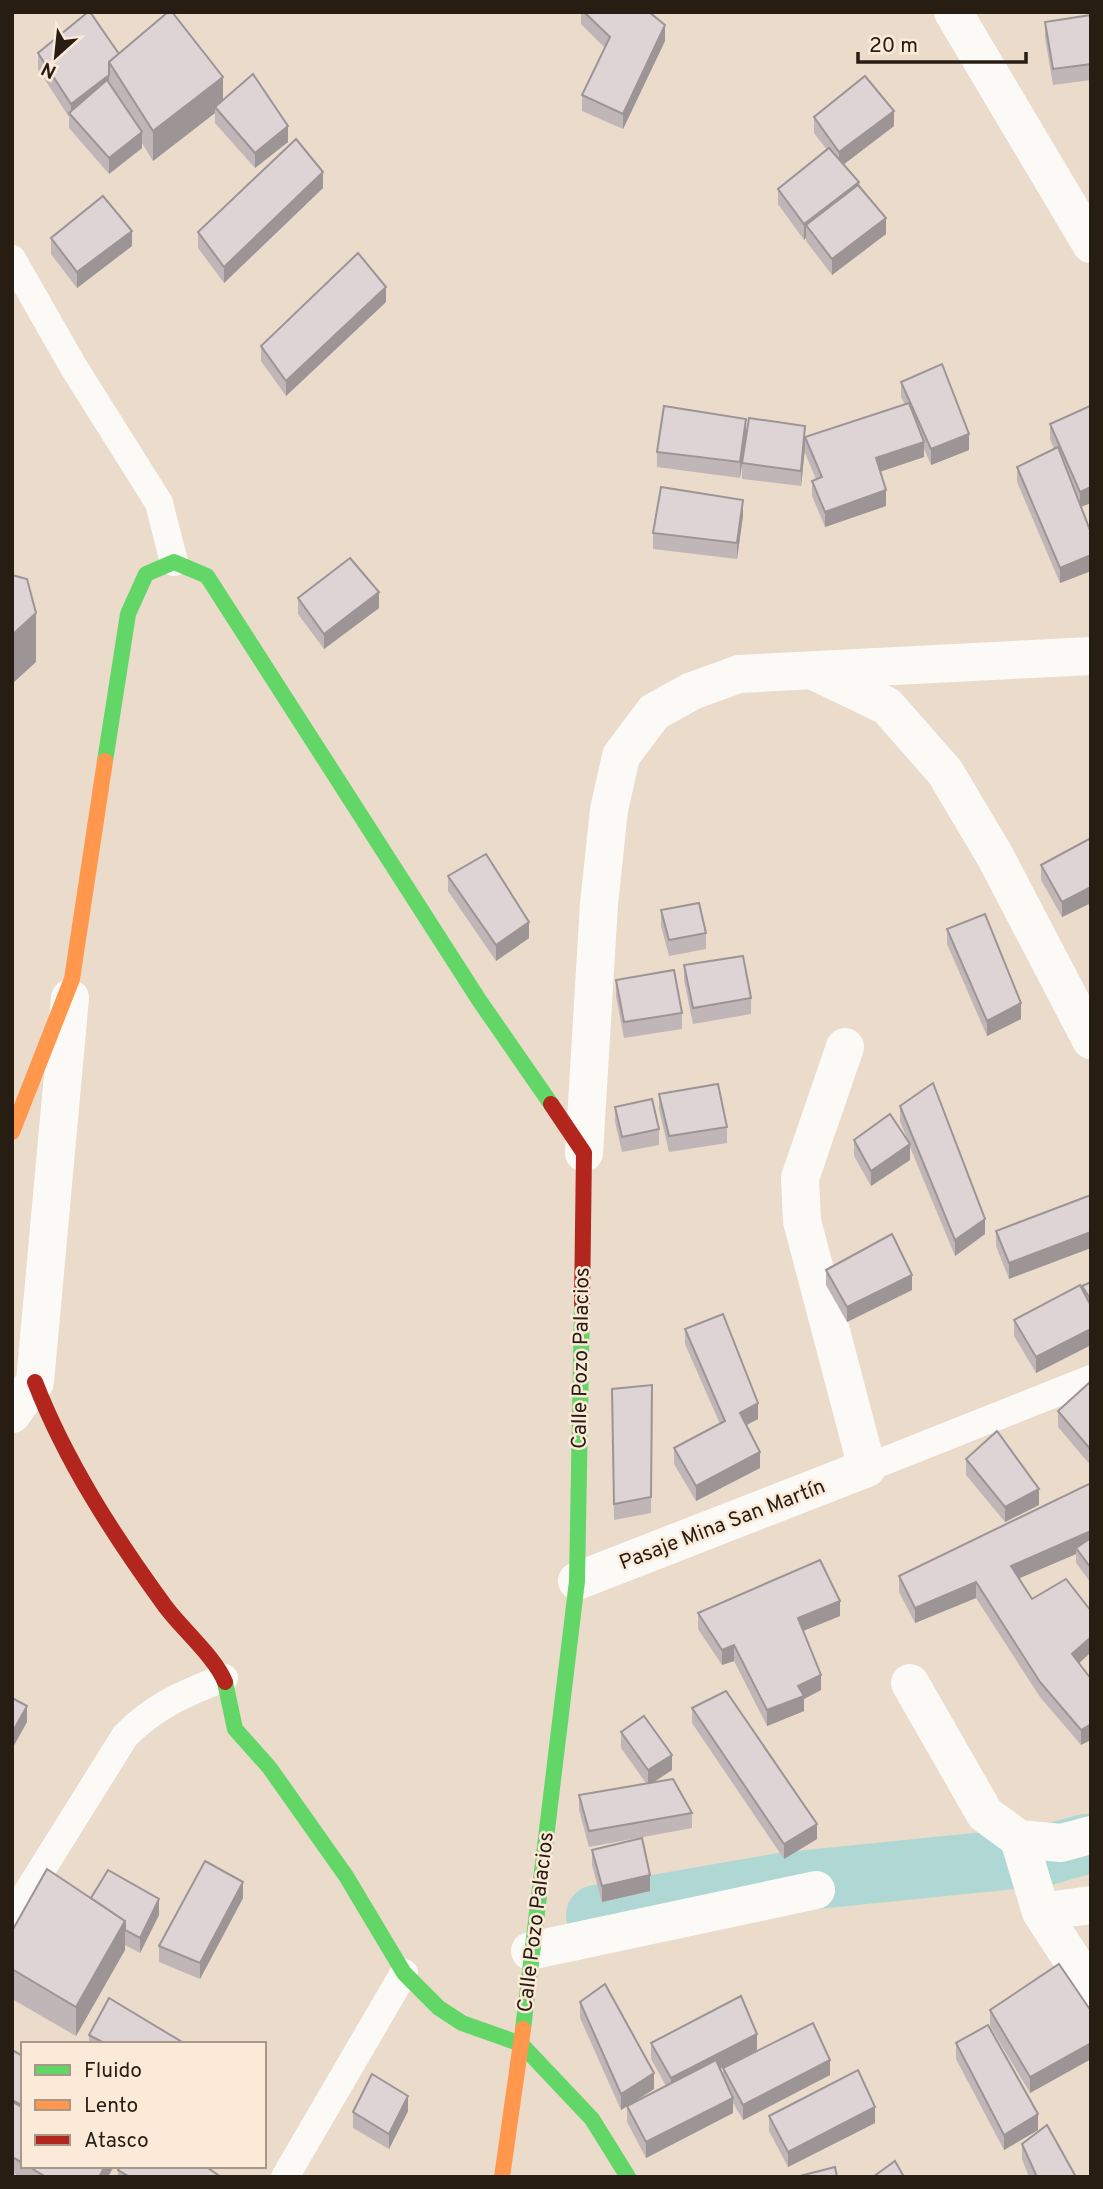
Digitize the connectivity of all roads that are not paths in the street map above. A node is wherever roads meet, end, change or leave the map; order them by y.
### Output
1 (954, 12) edge
2 (1091, 244) edge
3 (12, 259) edge
4 (174, 562) junction
5 (1091, 656) edge
6 (810, 669) junction
7 (72, 979) junction
8 (1091, 1040) edge
9 (845, 1047) dead end
10 (12, 1132) edge
11 (584, 1153) junction
12 (1091, 1379) edge
13 (36, 1382) junction
14 (12, 1414) edge
15 (867, 1468) junction
16 (577, 1581) junction
17 (224, 1678) junction
18 (911, 1683) dead end
19 (1091, 1835) edge
20 (1019, 1839) junction
21 (816, 1890) dead end
22 (1091, 1905) edge
23 (1041, 1912) junction
24 (12, 1917) edge
25 (530, 1951) junction
26 (404, 1973) junction
27 (1091, 1989) edge
28 (521, 2044) junction
29 (285, 2177) edge
30 (502, 2177) edge
31 (628, 2177) edge

1 - 2 street
3 - 4 lane
4 - 7 street
4 - 11 street
5 - 6 street, Calle Pozo Palacios
6 - 8 street
6 - 11 street, Calle Pozo Palacios
7 - 10 street
7 - 13 street
9 - 15 street
11 - 16 street, Calle Pozo Palacios
12 - 15 lane
13 - 14 street
13 - 17 street
15 - 16 street, Pasaje Mina San Martín
16 - 25 street, Calle Pozo Palacios
17 - 24 lane
17 - 26 street
18 - 20 street
19 - 20 street
20 - 23 street
21 - 25 street
22 - 23 street
23 - 27 street
25 - 28 street, Calle Pozo Palacios
26 - 28 street
26 - 29 lane
28 - 30 street, Calle Pozo Palacios
28 - 31 street

